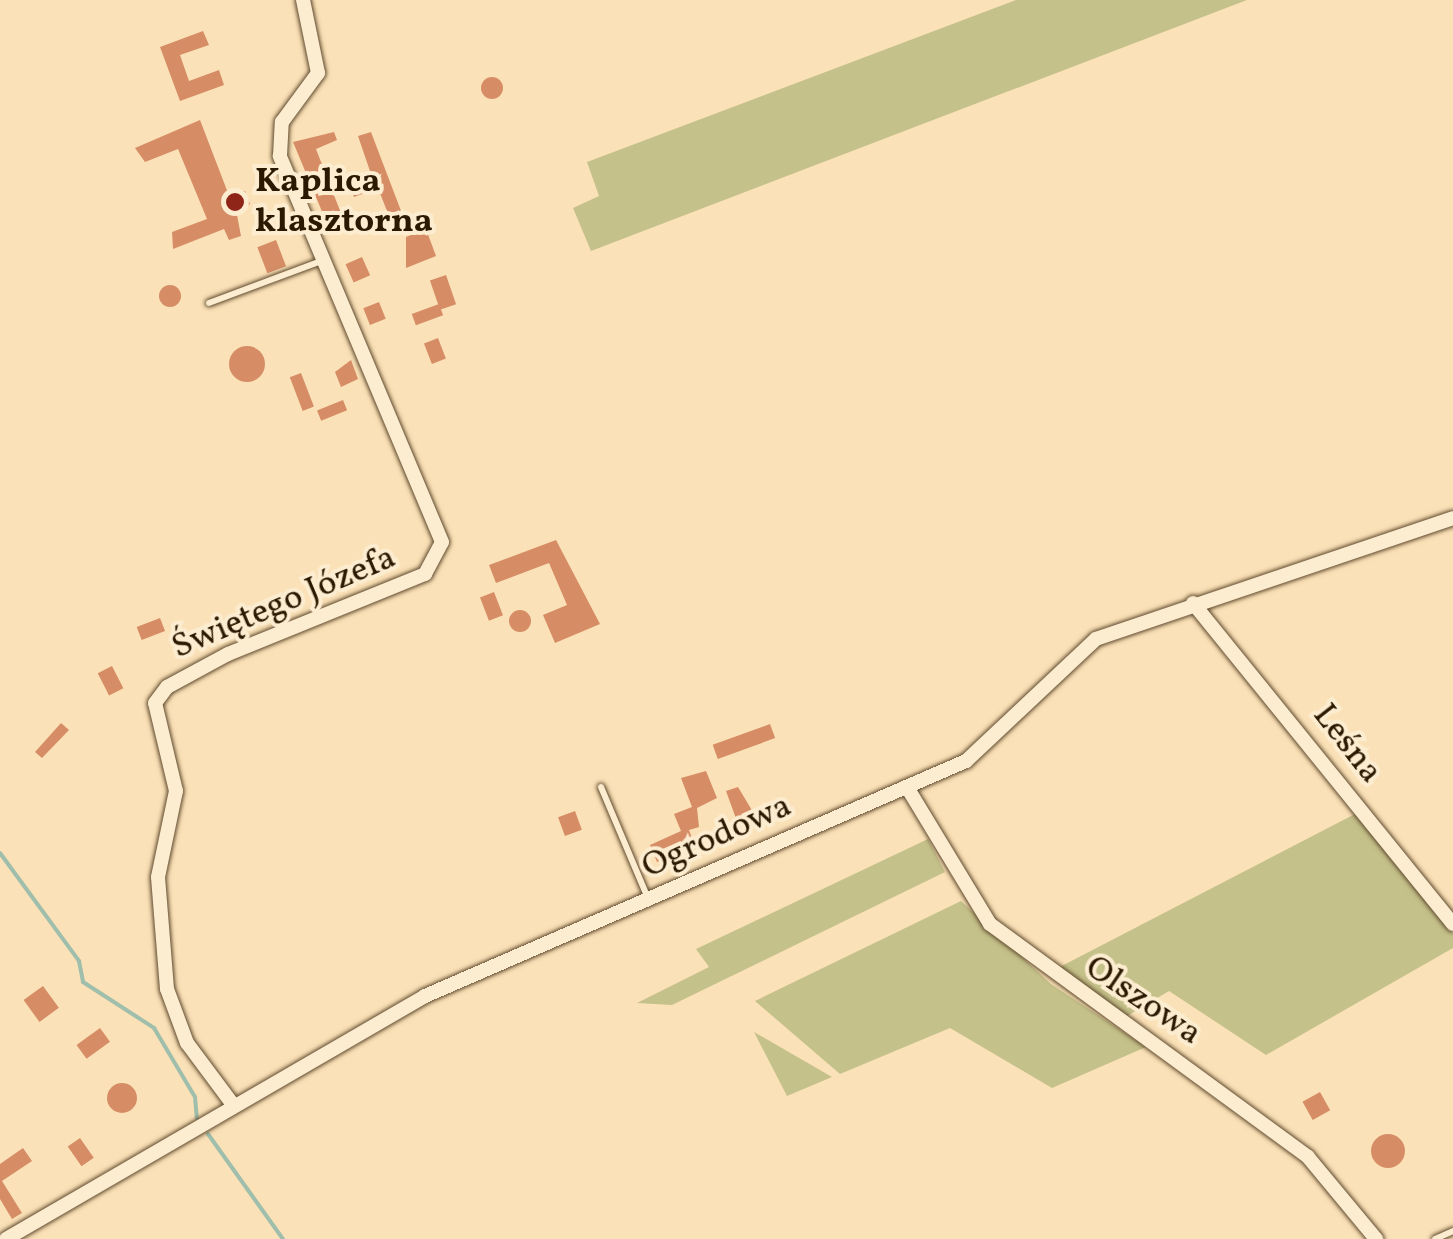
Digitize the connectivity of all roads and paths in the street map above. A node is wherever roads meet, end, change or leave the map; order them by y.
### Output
1 (304, 0) edge
2 (324, 260) junction
3 (209, 302) dead end
4 (1453, 518) edge
5 (1193, 602) junction
6 (906, 786) junction
7 (601, 787) dead end
8 (649, 899) junction
9 (1453, 924) edge
10 (234, 1106) junction
11 (1453, 1231) edge
12 (6, 1239) edge
13 (1376, 1239) edge
14 (1435, 1239) edge

1 - 2 street, Świętego Józefa
2 - 3 lane
2 - 10 street, Świętego Józefa
4 - 5 street, Ogrodowa
5 - 6 street, Ogrodowa
5 - 9 street, Leśna
6 - 8 street, Ogrodowa
6 - 13 street, Olszowa
7 - 8 lane
8 - 10 street, Ogrodowa
10 - 12 street, Ogrodowa
11 - 14 lane

